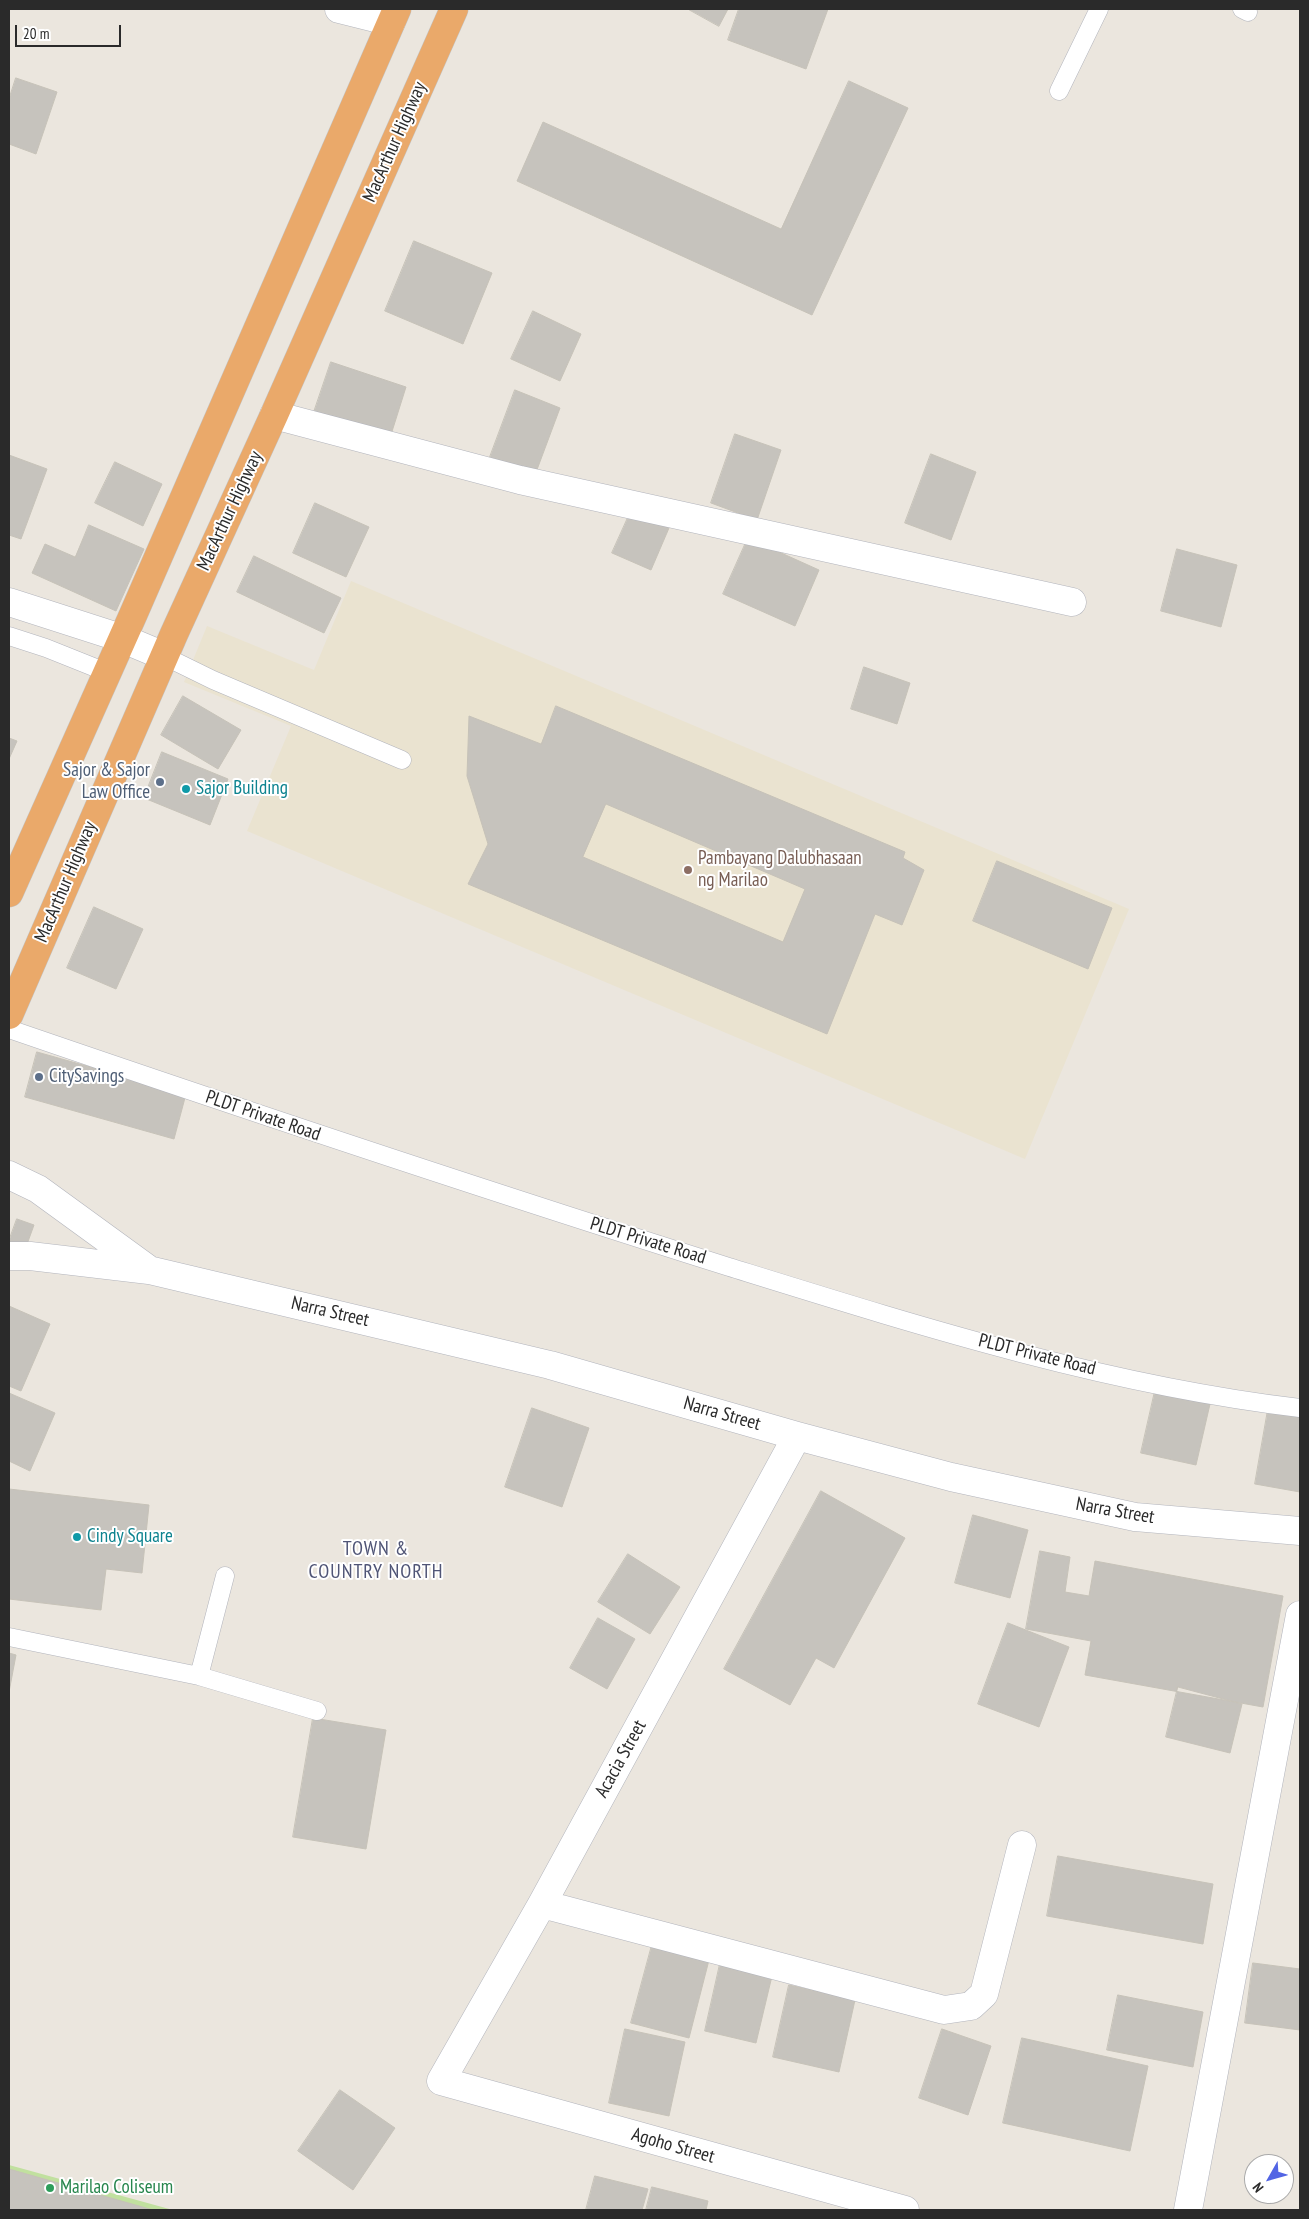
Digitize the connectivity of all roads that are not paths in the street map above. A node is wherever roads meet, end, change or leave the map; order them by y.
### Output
1 (339, 9) edge
2 (454, 9) edge
3 (1100, 9) edge
4 (394, 15) edge
5 (1059, 91) dead end
6 (274, 415) junction
7 (9, 602) edge
8 (1072, 602) dead end
9 (9, 636) edge
10 (121, 638) junction
11 (164, 656) junction
12 (106, 672) junction
13 (402, 760) dead end
14 (9, 893) edge
15 (9, 1015) edge
16 (9, 1030) edge
17 (9, 1176) edge
18 (9, 1256) edge
19 (149, 1270) junction
20 (1300, 1408) edge
21 (797, 1436) junction
22 (1300, 1531) edge
23 (225, 1576) dead end
24 (1300, 1615) edge
25 (9, 1637) edge
26 (199, 1676) junction
27 (317, 1711) dead end
28 (1022, 1845) dead end
29 (542, 1904) junction
30 (441, 2081) joint
31 (905, 2210) edge
32 (1188, 2210) edge

1 - 4 street
2 - 6 highway, MacArthur Highway
3 - 5 lane
4 - 10 highway
6 - 8 street
6 - 11 highway, MacArthur Highway
7 - 10 street
9 - 12 lane
10 - 11 street
10 - 12 highway
11 - 13 lane
11 - 15 highway, MacArthur Highway
12 - 14 highway
16 - 20 lane, PLDT Private Road
17 - 19 street, Narra Street
18 - 19 street, Narra Street
19 - 21 street, Narra Street
21 - 22 street, Narra Street
21 - 29 street, Acacia Street
23 - 26 lane
24 - 32 street
25 - 26 lane
26 - 27 lane
28 - 29 street
29 - 30 street, Acacia Street
30 - 31 street, Agoho Street

